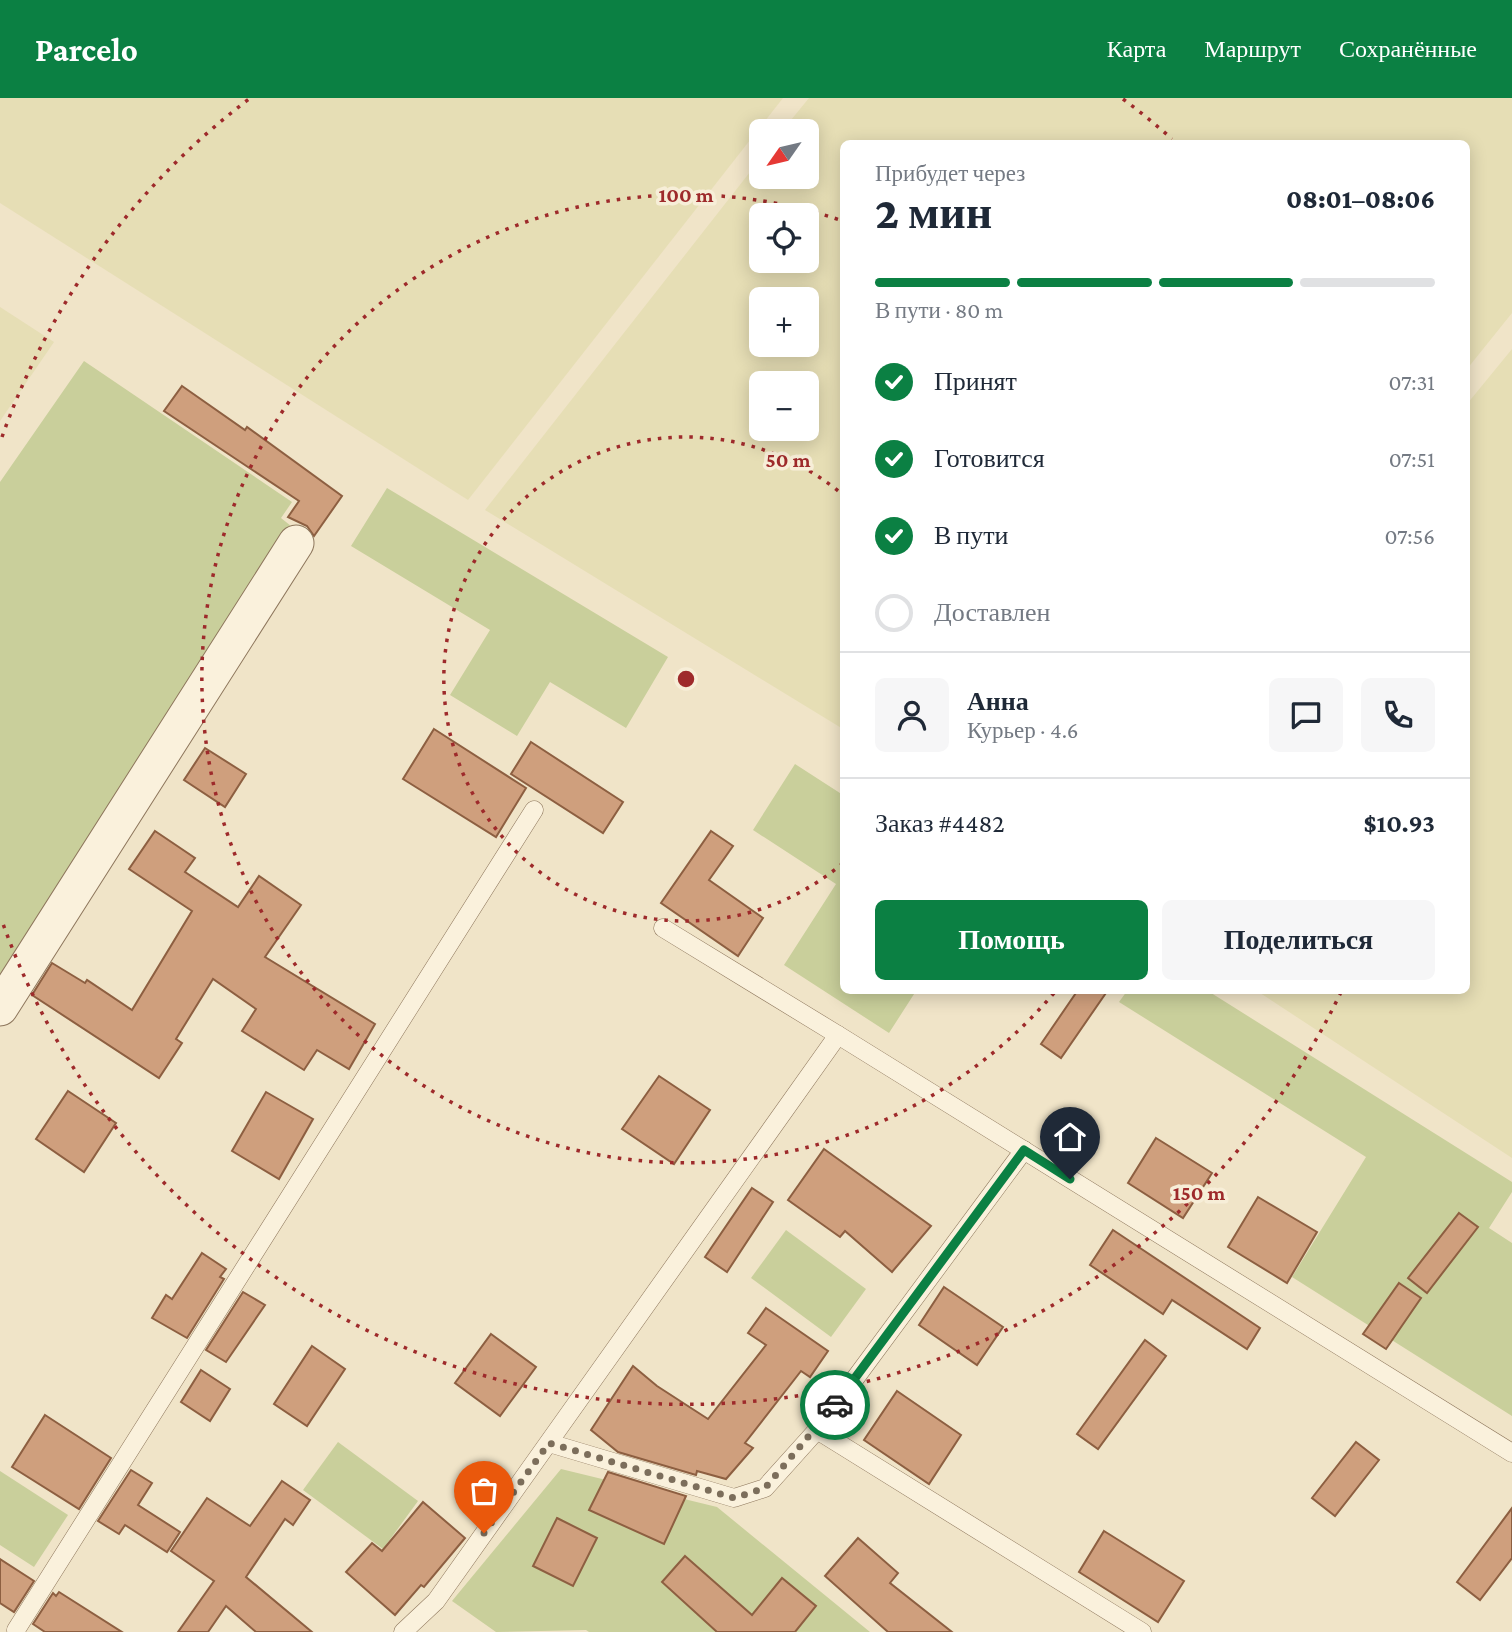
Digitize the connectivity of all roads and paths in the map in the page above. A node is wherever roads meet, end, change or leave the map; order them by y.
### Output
1 (296, 543) dead end
2 (534, 810) dead end
3 (663, 928) dead end
4 (0, 1008) edge
5 (838, 1035) junction
6 (1024, 1150) junction
7 (817, 1430) junction
8 (549, 1443) junction
9 (1512, 1453) edge
10 (0, 1620) edge
11 (17, 1631) edge
12 (403, 1632) edge
13 (1142, 1632) edge

1 - 4 street
2 - 11 lane
3 - 5 lane
5 - 6 lane
5 - 8 lane
6 - 7 lane
6 - 9 lane
7 - 8 lane
7 - 13 lane
8 - 12 lane
10 - 11 lane

